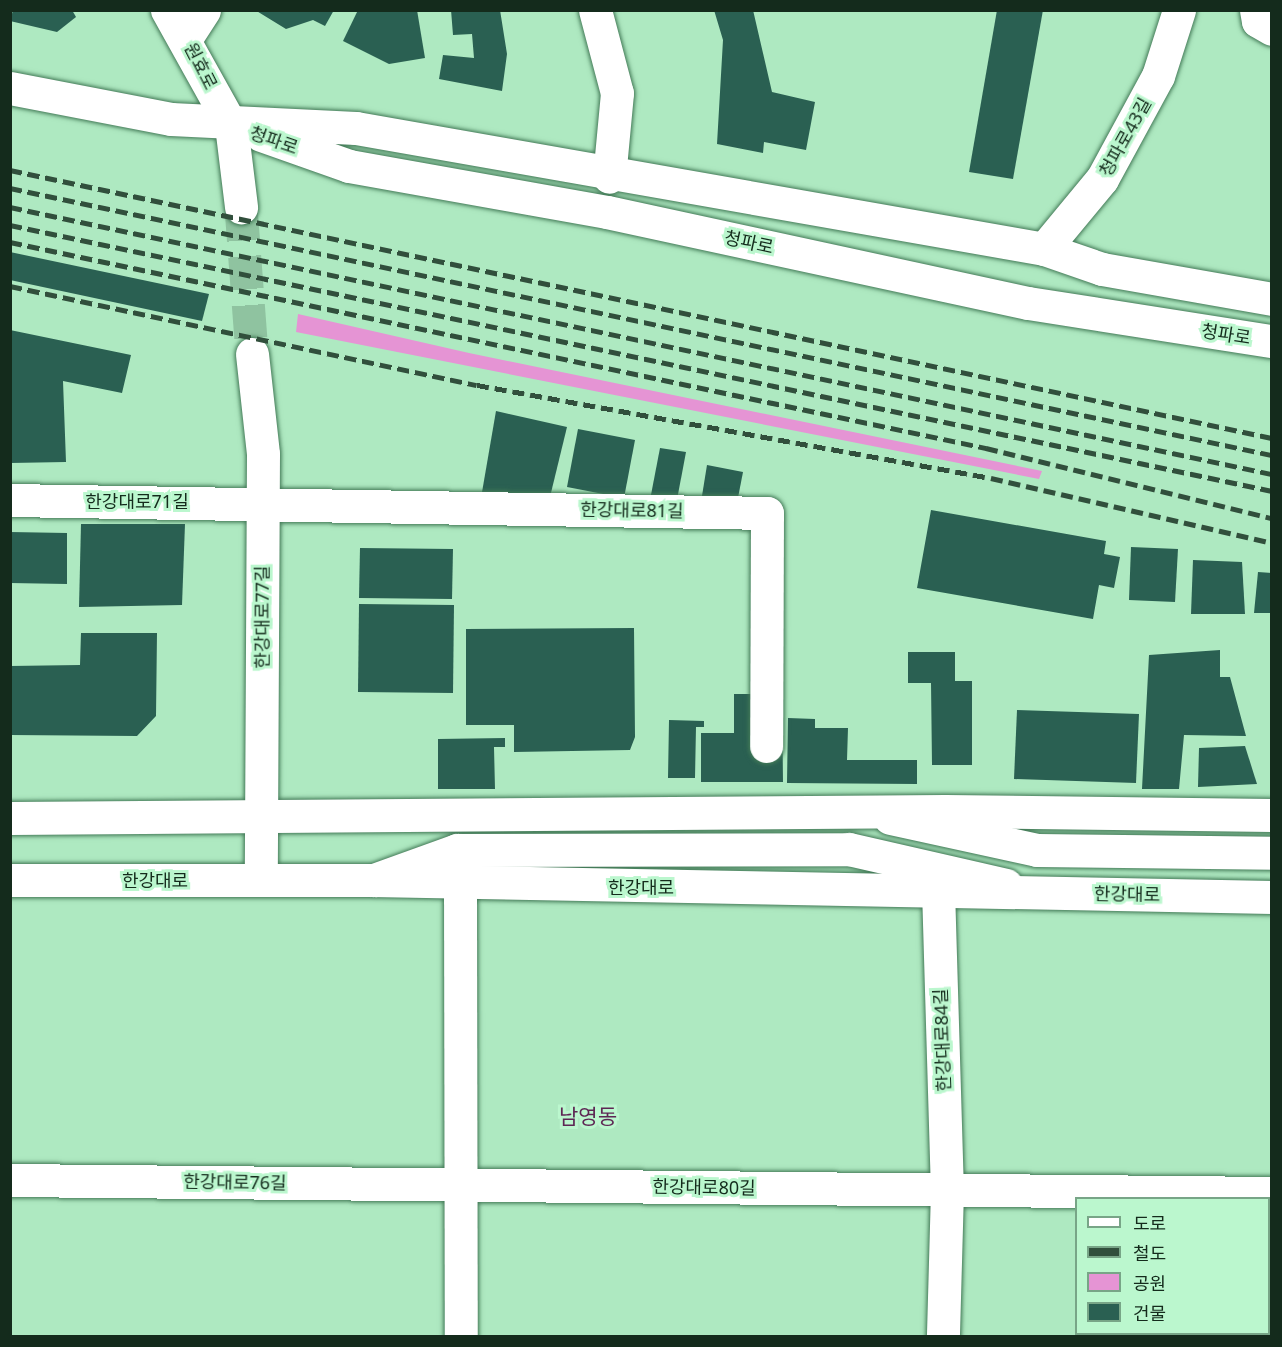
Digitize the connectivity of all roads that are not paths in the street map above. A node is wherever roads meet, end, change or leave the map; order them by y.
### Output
1 (167, 10) edge
2 (204, 10) edge
3 (595, 10) edge
4 (1179, 10) edge
5 (1256, 10) edge
6 (1272, 29) edge
7 (186, 38) junction
8 (10, 88) edge
9 (231, 124) junction
10 (609, 177) junction
11 (241, 207) tunnel mouth
12 (1044, 249) junction
13 (1272, 299) edge
14 (1272, 341) edge
15 (252, 354) tunnel mouth
16 (10, 500) edge
17 (263, 502) junction
18 (766, 746) dead end
19 (862, 812) junction
20 (261, 815) junction
21 (1272, 815) edge
22 (10, 818) edge
23 (1272, 853) edge
24 (10, 880) edge
25 (261, 880) junction
26 (372, 880) junction
27 (460, 885) junction
28 (938, 889) junction
29 (1035, 891) junction
30 (1272, 897) edge
31 (10, 1180) edge
32 (460, 1185) junction
33 (947, 1190) junction
34 (1272, 1193) edge
35 (460, 1336) edge
36 (943, 1336) edge

1 - 7 main road, 원효로
2 - 7 main road
3 - 10 main road
4 - 12 main road, 청파로43길
5 - 6 main road
7 - 9 main road, 원효로
8 - 9 main road, 청파로
9 - 10 main road, 청파로
9 - 11 main road
9 - 14 main road, 청파로
10 - 12 main road, 청파로
12 - 13 main road, 청파로
15 - 17 main road, 한강대로77길
16 - 17 main road, 한강대로71길
17 - 18 main road, 한강대로81길
17 - 20 main road, 한강대로77길
19 - 20 main road
19 - 21 main road
19 - 23 main road
20 - 22 main road
20 - 25 main road, 한강대로77길
24 - 25 main road, 한강대로
25 - 26 main road, 한강대로
26 - 27 main road, 한강대로
26 - 29 main road
27 - 28 main road, 한강대로
27 - 32 main road
28 - 29 main road, 한강대로
28 - 33 main road, 한강대로84길
29 - 30 main road, 한강대로
31 - 32 main road, 한강대로76길
32 - 33 main road, 한강대로80길
32 - 35 main road
33 - 34 main road
33 - 36 main road, 한강대로84길

